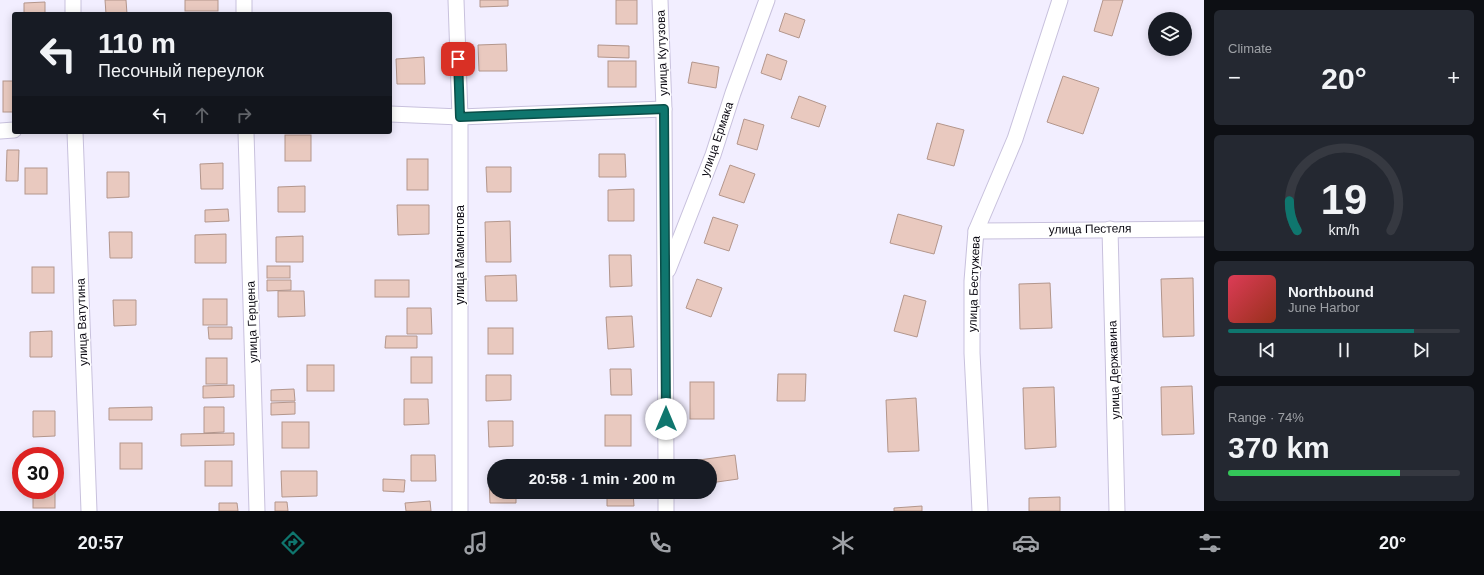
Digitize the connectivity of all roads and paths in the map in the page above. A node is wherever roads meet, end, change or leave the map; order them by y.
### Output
1 (73, 0) edge
2 (244, 0) edge
3 (456, 0) edge
4 (660, 0) edge
5 (767, 0) edge
6 (1060, 0) edge
7 (73, 12) edge
8 (244, 12) edge
9 (664, 109) junction
10 (392, 114) edge
11 (460, 117) junction
12 (12, 130) edge
13 (0, 131) edge
14 (75, 134) edge
15 (246, 134) edge
16 (1110, 229) junction
17 (1204, 229) edge
18 (976, 231) junction
19 (665, 278) junction
20 (666, 459) edge
21 (666, 499) edge
22 (89, 511) edge
23 (257, 511) edge
24 (460, 511) edge
25 (666, 511) edge
26 (980, 511) edge
27 (1117, 511) edge

1 - 7 street
2 - 8 street
3 - 11 street, улица Мамонтова
4 - 9 street, улица Кутузова
5 - 19 street, улица Ермака
6 - 18 street, улица Бестужева
9 - 11 street
9 - 19 street, улица Кутузова
10 - 11 street
11 - 24 street, улица Мамонтова
12 - 13 street
14 - 22 street, улица Ватутина
15 - 23 street, улица Герцена
16 - 17 street, улица Пестеля
16 - 18 street, улица Пестеля
16 - 27 street, улица Державина
18 - 26 street, улица Бестужева
19 - 20 street, улица Кутузова
21 - 25 street

